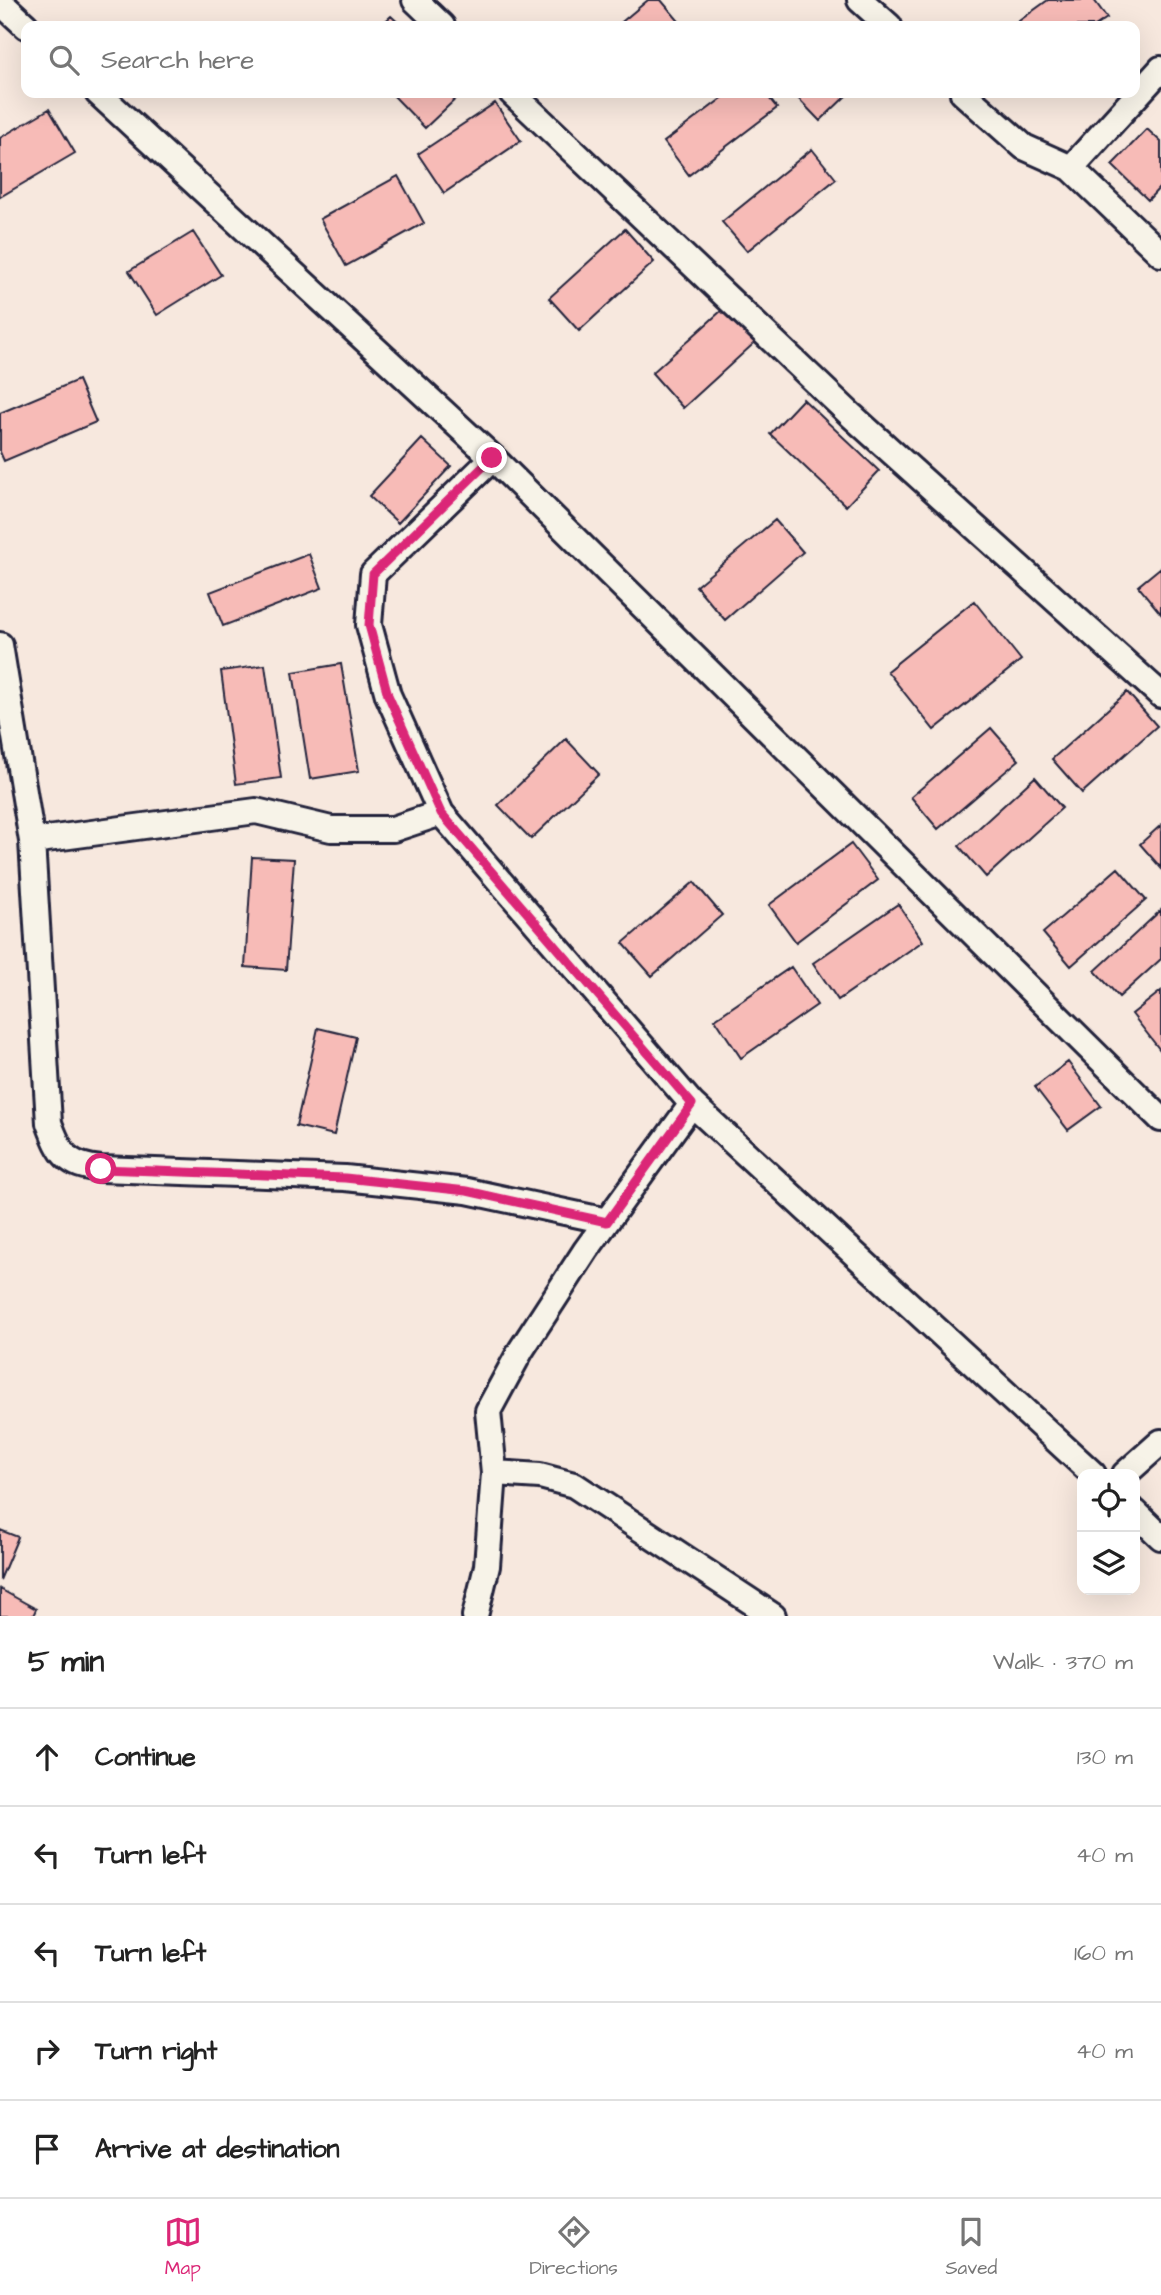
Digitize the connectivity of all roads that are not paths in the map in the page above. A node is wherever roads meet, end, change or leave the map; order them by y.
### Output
1 (415, 0) edge
2 (860, 0) edge
3 (0, 2) edge
4 (21, 21) edge
5 (437, 21) edge
6 (884, 21) edge
7 (1161, 69) edge
8 (1140, 92) edge
9 (103, 98) edge
10 (517, 98) edge
11 (970, 98) edge
12 (1135, 98) edge
13 (1071, 168) junction
14 (1161, 254) edge
15 (492, 458) junction
16 (0, 645) edge
17 (1161, 695) edge
18 (441, 813) junction
19 (32, 841) junction
20 (692, 1104) junction
21 (1161, 1119) edge
22 (607, 1222) junction
23 (1161, 1442) edge
24 (1088, 1469) edge
25 (1131, 1469) edge
26 (494, 1473) junction
27 (1140, 1517) edge
28 (1161, 1536) edge
29 (475, 1616) edge
30 (773, 1616) edge

1 - 5 street
2 - 6 street
3 - 4 street
7 - 8 street
9 - 15 street
10 - 17 street
11 - 13 street
12 - 13 street
13 - 14 street
15 - 18 street
15 - 21 street
16 - 19 street
18 - 19 street
18 - 20 street
19 - 22 street
20 - 22 street
20 - 24 street
22 - 26 street
23 - 25 street
26 - 29 street
26 - 30 street
27 - 28 street

